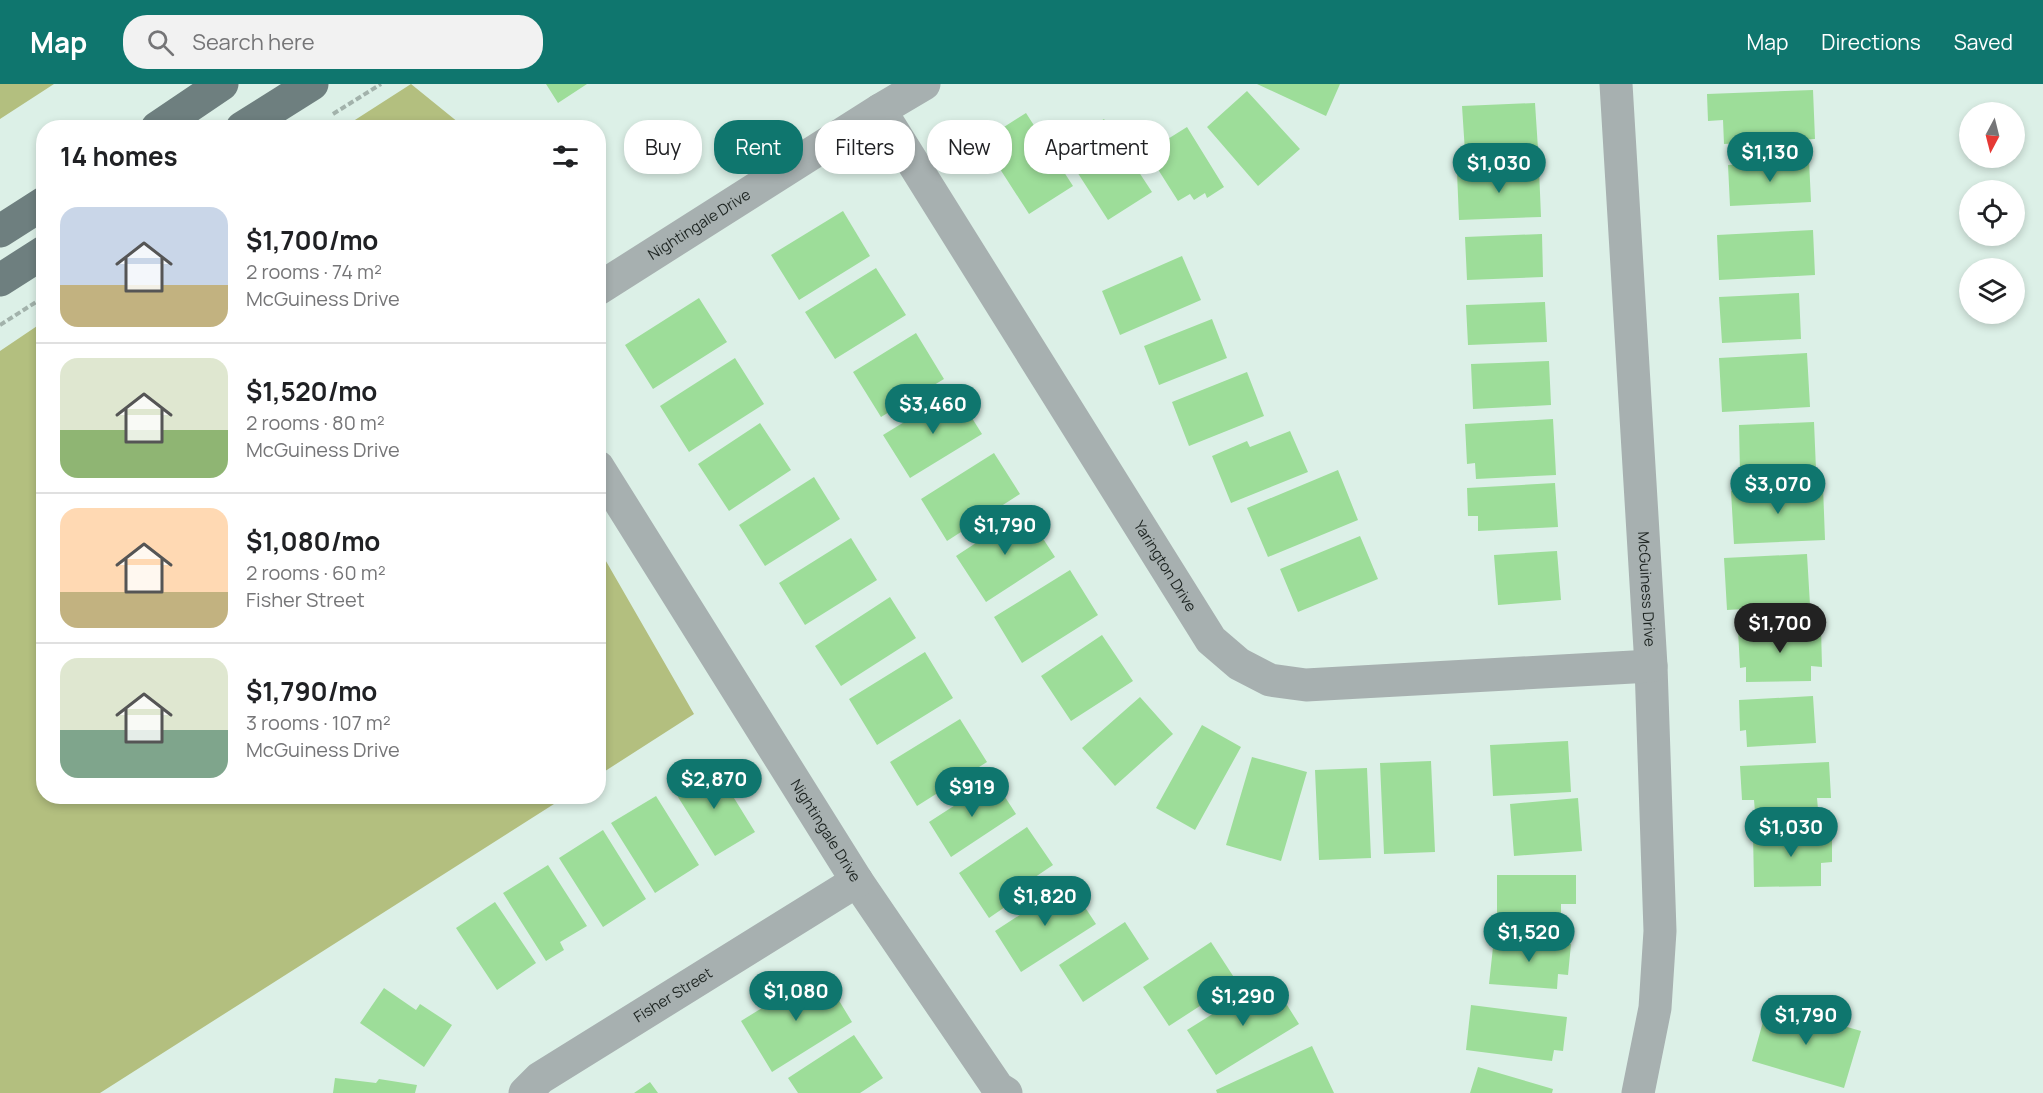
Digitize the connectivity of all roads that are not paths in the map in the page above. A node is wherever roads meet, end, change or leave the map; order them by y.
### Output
1 (222, 84) edge
2 (312, 84) edge
3 (924, 84) edge
4 (1616, 84) edge
5 (880, 110) junction
6 (169, 120) edge
7 (255, 120) edge
8 (36, 208) edge
9 (0, 231) edge
10 (36, 257) edge
11 (0, 279) edge
12 (606, 284) edge
13 (606, 480) edge
14 (1651, 666) junction
15 (857, 881) junction
16 (525, 1093) edge
17 (1006, 1093) edge
18 (1638, 1093) edge

1 - 6 main road
2 - 7 main road
3 - 5 street, Nightingale Drive
4 - 14 street, McGuiness Drive
5 - 12 street, Nightingale Drive
5 - 14 street, Yarington Drive
8 - 9 main road
10 - 11 main road
13 - 15 street, Nightingale Drive
14 - 18 street, McGuiness Drive
15 - 16 street, Fisher Street
15 - 17 street, Nightingale Drive

